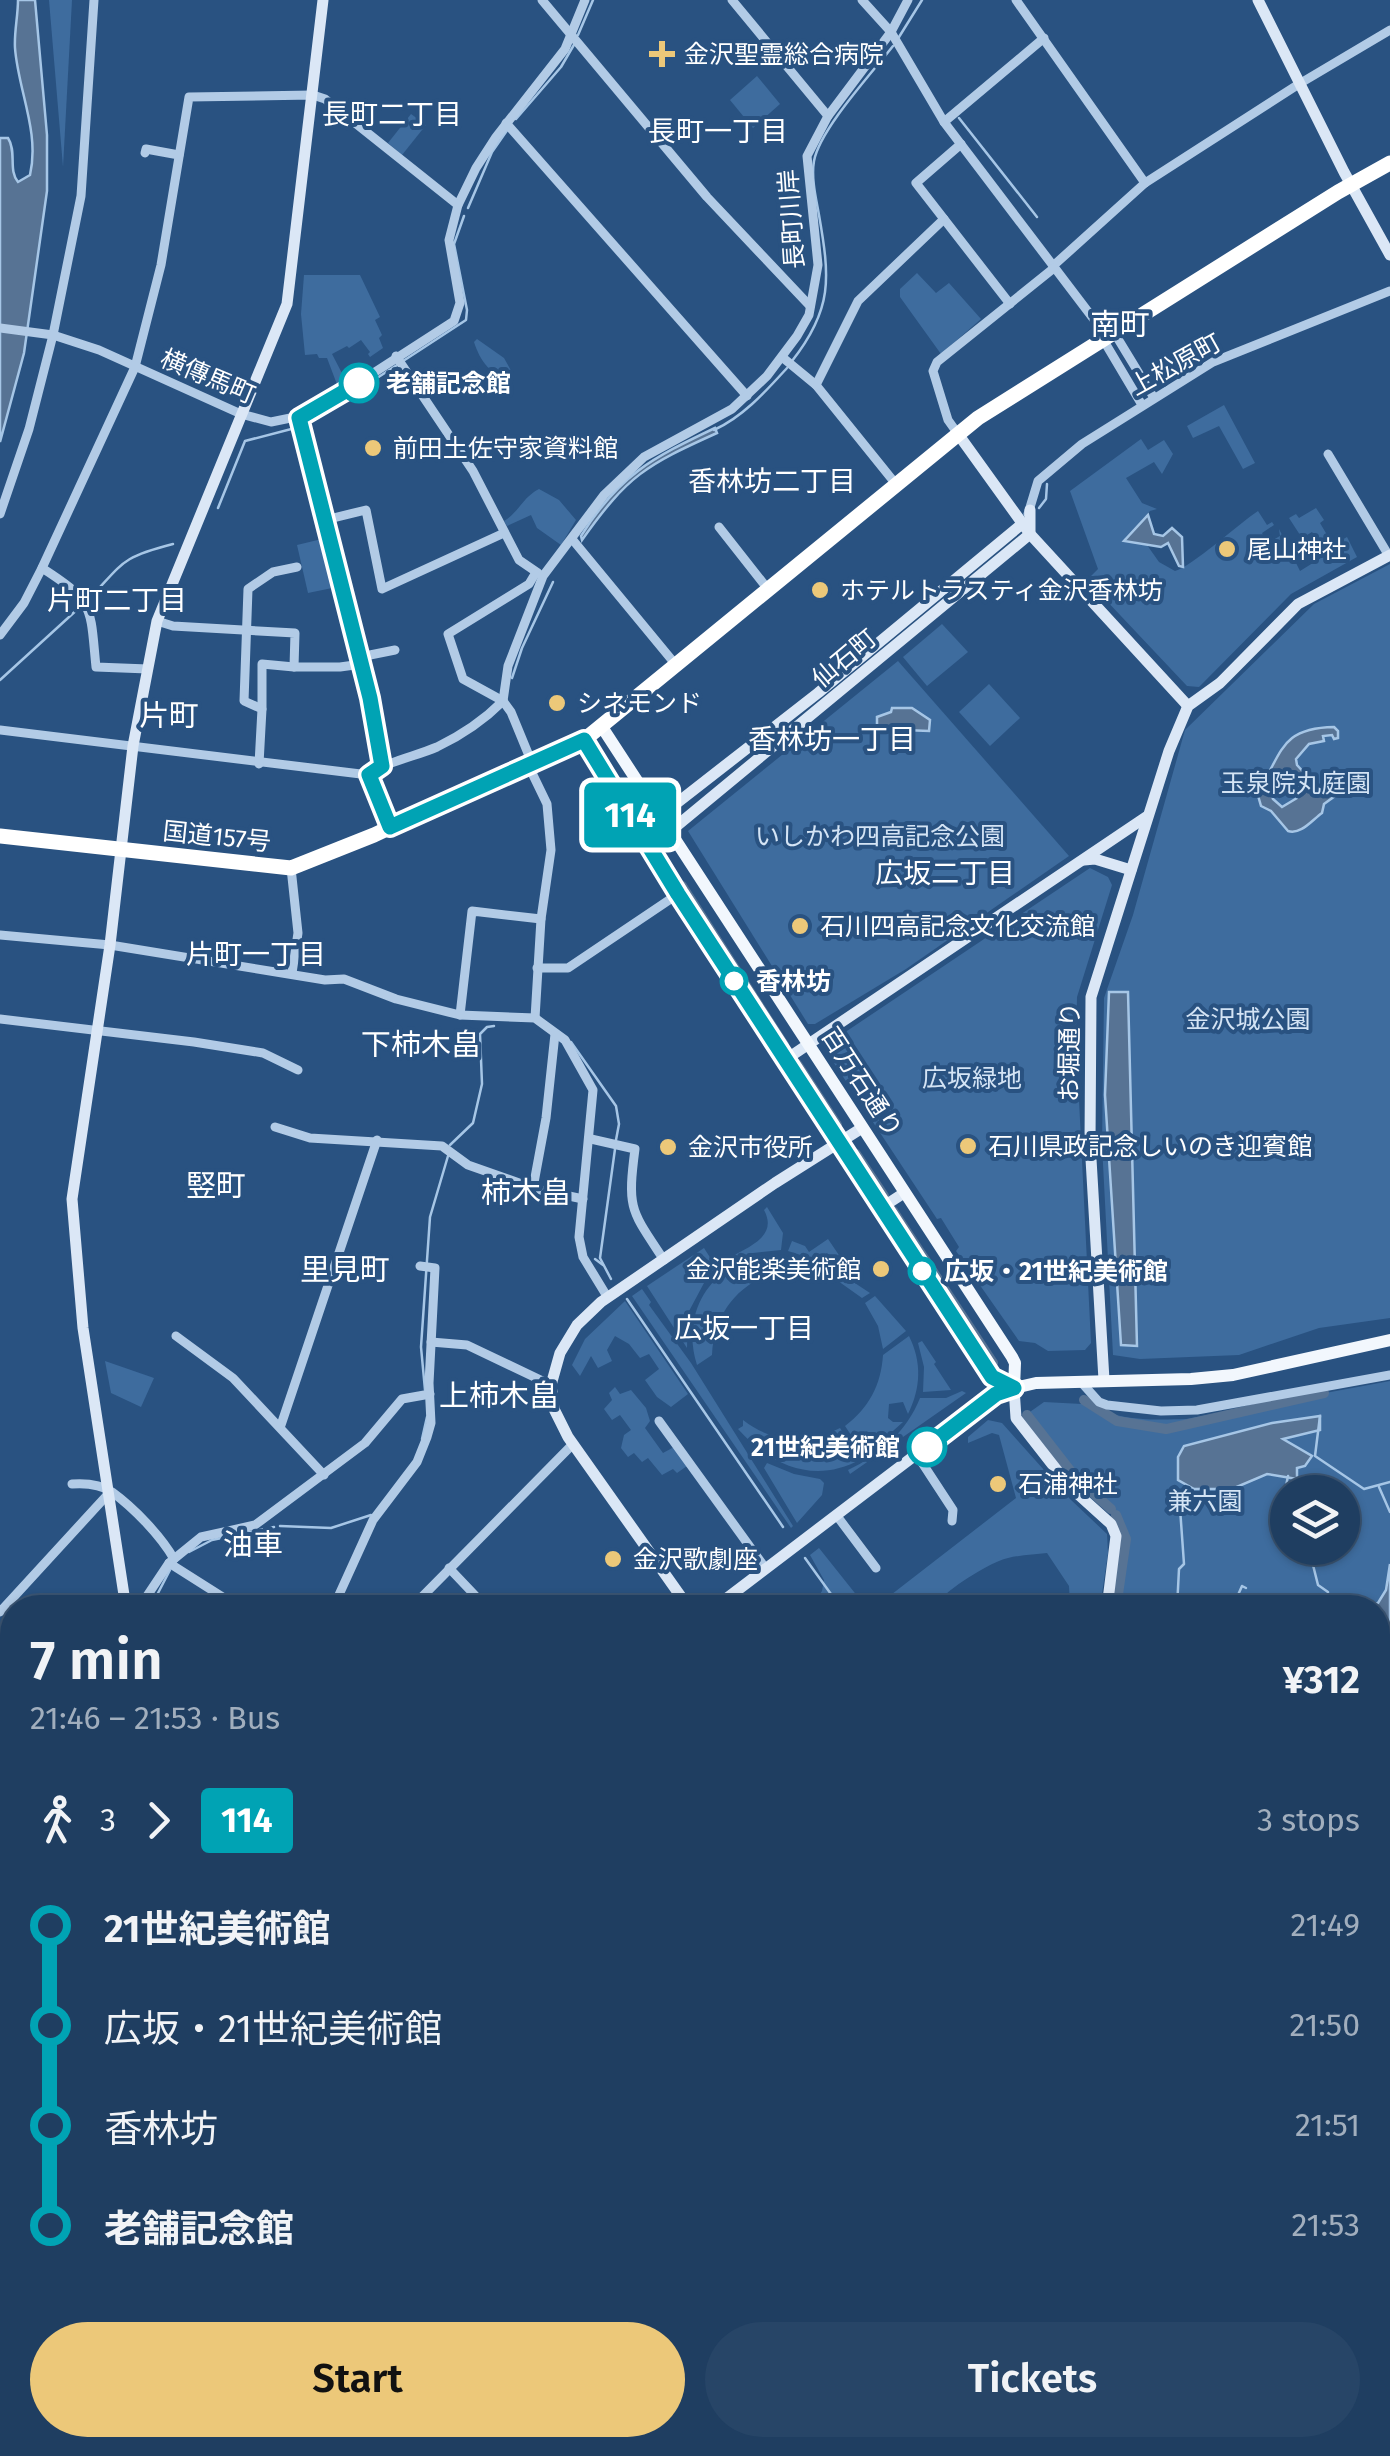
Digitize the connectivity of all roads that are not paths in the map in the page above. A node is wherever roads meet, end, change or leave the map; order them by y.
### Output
1 (94, 0) edge
2 (323, 0) edge
3 (542, 0) edge
4 (585, 0) edge
5 (732, 0) edge
6 (862, 0) edge
7 (908, 0) edge
8 (1016, 0) edge
9 (1258, 0) edge
10 (1390, 30) edge
11 (891, 32) junction
12 (573, 37) junction
13 (1044, 38) junction
14 (1299, 84) junction
15 (313, 95) junction
16 (828, 116) junction
17 (944, 122) junction
18 (506, 123) junction
19 (961, 144) junction
20 (145, 153) dead end
21 (179, 155) junction
22 (1390, 163) edge
23 (1146, 183) junction
24 (1351, 184) junction
25 (458, 205) junction
26 (944, 219) junction
27 (1390, 254) edge
28 (1054, 267) junction
29 (1390, 291) edge
30 (1010, 304) junction
31 (810, 306) junction
32 (0, 328) edge
33 (50, 334) junction
34 (1109, 338) junction
35 (784, 358) junction
36 (398, 360) junction
37 (135, 367) junction
38 (816, 385) junction
39 (747, 396) junction
40 (1154, 398) junction
41 (1142, 406) junction
42 (241, 414) junction
43 (299, 418) junction
44 (958, 434) junction
45 (1328, 454) dead end
46 (896, 483) junction
47 (1030, 510) joint
48 (0, 514) edge
49 (325, 520) junction
50 (719, 527) dead end
51 (1026, 529) junction
52 (504, 534) junction
53 (575, 543) junction
54 (1389, 555) edge
55 (297, 566) dead end
56 (42, 568) junction
57 (540, 573) junction
58 (767, 588) junction
59 (157, 620) junction
60 (247, 631) junction
61 (0, 635) edge
62 (395, 650) dead end
63 (361, 660) junction
64 (676, 665) junction
65 (294, 667) junction
66 (148, 669) junction
67 (822, 698) junction
68 (503, 700) junction
69 (1188, 706) junction
70 (262, 710) junction
71 (602, 727) junction
72 (0, 730) edge
73 (584, 740) junction
74 (133, 746) junction
75 (532, 763) junction
76 (260, 764) junction
77 (382, 766) junction
78 (369, 775) junction
79 (637, 783) junction
80 (618, 795) junction
81 (1148, 816) junction
82 (659, 818) junction
83 (390, 827) junction
84 (668, 830) junction
85 (0, 836) edge
86 (650, 848) junction
87 (120, 850) junction
88 (1084, 860) junction
89 (291, 868) junction
90 (1131, 870) junction
91 (678, 894) junction
92 (541, 919) junction
93 (0, 935) edge
94 (110, 945) junction
95 (538, 968) junction
96 (292, 973) junction
97 (460, 1015) junction
98 (535, 1018) junction
99 (0, 1019) edge
100 (96, 1030) junction
101 (555, 1034) junction
102 (807, 1044) junction
103 (784, 1060) junction
104 (298, 1070) dead end
105 (275, 1128) dead end
106 (862, 1128) junction
107 (377, 1140) junction
108 (591, 1140) junction
109 (838, 1143) junction
110 (532, 1188) junction
111 (904, 1193) junction
112 (582, 1200) junction
113 (881, 1208) junction
114 (664, 1260) junction
115 (420, 1266) dead end
116 (608, 1298) junction
117 (176, 1336) dead end
118 (431, 1342) junction
119 (1386, 1344) edge
120 (1390, 1375) edge
121 (1104, 1380) junction
122 (1080, 1381) junction
123 (551, 1385) junction
124 (1014, 1388) junction
125 (430, 1394) junction
126 (659, 1421) dead end
127 (281, 1425) junction
128 (573, 1444) junction
129 (916, 1454) junction
130 (324, 1475) junction
131 (72, 1484) dead end
132 (110, 1491) junction
133 (837, 1516) junction
134 (952, 1521) dead end
135 (172, 1561) junction
136 (449, 1568) junction
137 (876, 1568) dead end
138 (766, 1569) junction
139 (15, 1595) edge
140 (124, 1595) edge
141 (148, 1595) edge
142 (221, 1595) edge
143 (339, 1595) edge
144 (423, 1595) edge
145 (475, 1595) edge
146 (680, 1595) edge
147 (731, 1595) edge
148 (1109, 1595) edge

1 - 33 street
2 - 15 street
3 - 12 street
4 - 12 street
5 - 16 street
6 - 11 street
7 - 11 street, 長町川岸
8 - 13 street
9 - 14 street
10 - 14 street
11 - 16 street, 長町川岸
11 - 17 street
12 - 18 street
12 - 31 street
13 - 17 street
13 - 23 street
14 - 23 street
14 - 24 street
15 - 21 street
15 - 25 street
15 - 42 street
16 - 31 street, 長町川岸
17 - 19 street
18 - 25 street
18 - 39 street
19 - 26 street
19 - 28 street
20 - 21 street
21 - 37 street
22 - 24 highway
23 - 28 street
24 - 27 street
24 - 34 highway
25 - 36 street, 横傳馬町
26 - 30 street
26 - 38 street
28 - 30 street
28 - 34 street
29 - 40 street, 上松原町
30 - 44 street
31 - 35 street, 長町川岸
32 - 33 street, 横傳馬町
33 - 37 street, 横傳馬町
33 - 48 street
34 - 40 street
34 - 41 street
34 - 44 highway
35 - 38 street
35 - 39 street, 長町川岸
36 - 43 street, 横傳馬町
36 - 52 street
37 - 42 street, 横傳馬町
37 - 56 street
38 - 46 street
39 - 53 street, 長町川岸
40 - 41 street, 上松原町
41 - 47 street, 上松原町
42 - 43 street, 横傳馬町
42 - 59 street
43 - 49 street
44 - 46 highway
44 - 51 street
45 - 54 street
46 - 58 highway
47 - 51 street
49 - 52 street
49 - 63 street
50 - 58 street
51 - 67 street, 仙石町
51 - 69 street
52 - 57 street
53 - 57 street, 長町川岸
53 - 64 street
54 - 69 street, お堀通り
55 - 60 street
56 - 61 street
56 - 66 street
57 - 68 street, 長町川岸
57 - 68 street
58 - 64 highway
59 - 60 street
59 - 66 street
60 - 65 street
60 - 70 street
62 - 63 street
63 - 65 street
63 - 77 street
64 - 71 highway
65 - 70 street
66 - 74 street
67 - 82 street, 仙石町
67 - 84 street, 仙石町
68 - 75 street
68 - 77 street
69 - 81 street, お堀通り
70 - 76 street
71 - 73 highway
71 - 79 main road, 百万石通り
72 - 74 street
73 - 75 highway, 国道157号
73 - 80 main road
74 - 76 street
74 - 87 street
75 - 83 highway, 国道157号
75 - 92 street
76 - 78 street
77 - 78 street
78 - 83 street
79 - 80 street
79 - 82 main road, 百万石通り
80 - 86 main road
81 - 88 street
81 - 90 street, お堀通り
82 - 84 main road, 百万石通り
83 - 89 highway, 国道157号
84 - 86 street, 仙石町
84 - 102 main road, 百万石通り
85 - 87 highway, 国道157号
86 - 91 main road
87 - 89 highway, 国道157号
87 - 94 street
88 - 90 street
88 - 102 street
89 - 96 street
90 - 121 street, お堀通り
91 - 95 street
91 - 103 main road
92 - 95 street
92 - 97 street
93 - 94 street
94 - 96 street
94 - 100 street
95 - 98 street
96 - 97 street
97 - 98 street
98 - 101 street
99 - 100 street
100 - 104 street
100 - 132 street
101 - 108 street
101 - 110 street
102 - 103 street
102 - 106 main road, 百万石通り
103 - 109 main road
105 - 107 street
106 - 109 street
106 - 111 main road, 百万石通り
107 - 110 street
107 - 127 street
108 - 112 street
108 - 114 street
109 - 113 main road
109 - 114 street
110 - 112 street
111 - 113 street
111 - 124 main road, 百万石通り
112 - 116 street
113 - 124 main road
114 - 116 street
115 - 118 street
116 - 123 street
117 - 127 street
118 - 123 street
118 - 125 street
119 - 121 main road
120 - 122 street
121 - 122 main road
122 - 124 main road
123 - 128 street
124 - 129 street
124 - 148 street, 百万石通り
125 - 130 street
125 - 143 street
126 - 138 street
127 - 130 street
128 - 136 street
128 - 146 street
129 - 133 street
129 - 134 street
130 - 135 street
131 - 132 street
132 - 135 street
132 - 139 street
132 - 140 street
133 - 137 street
133 - 138 street
135 - 141 street
135 - 142 street
136 - 144 street
136 - 145 street
138 - 147 street

